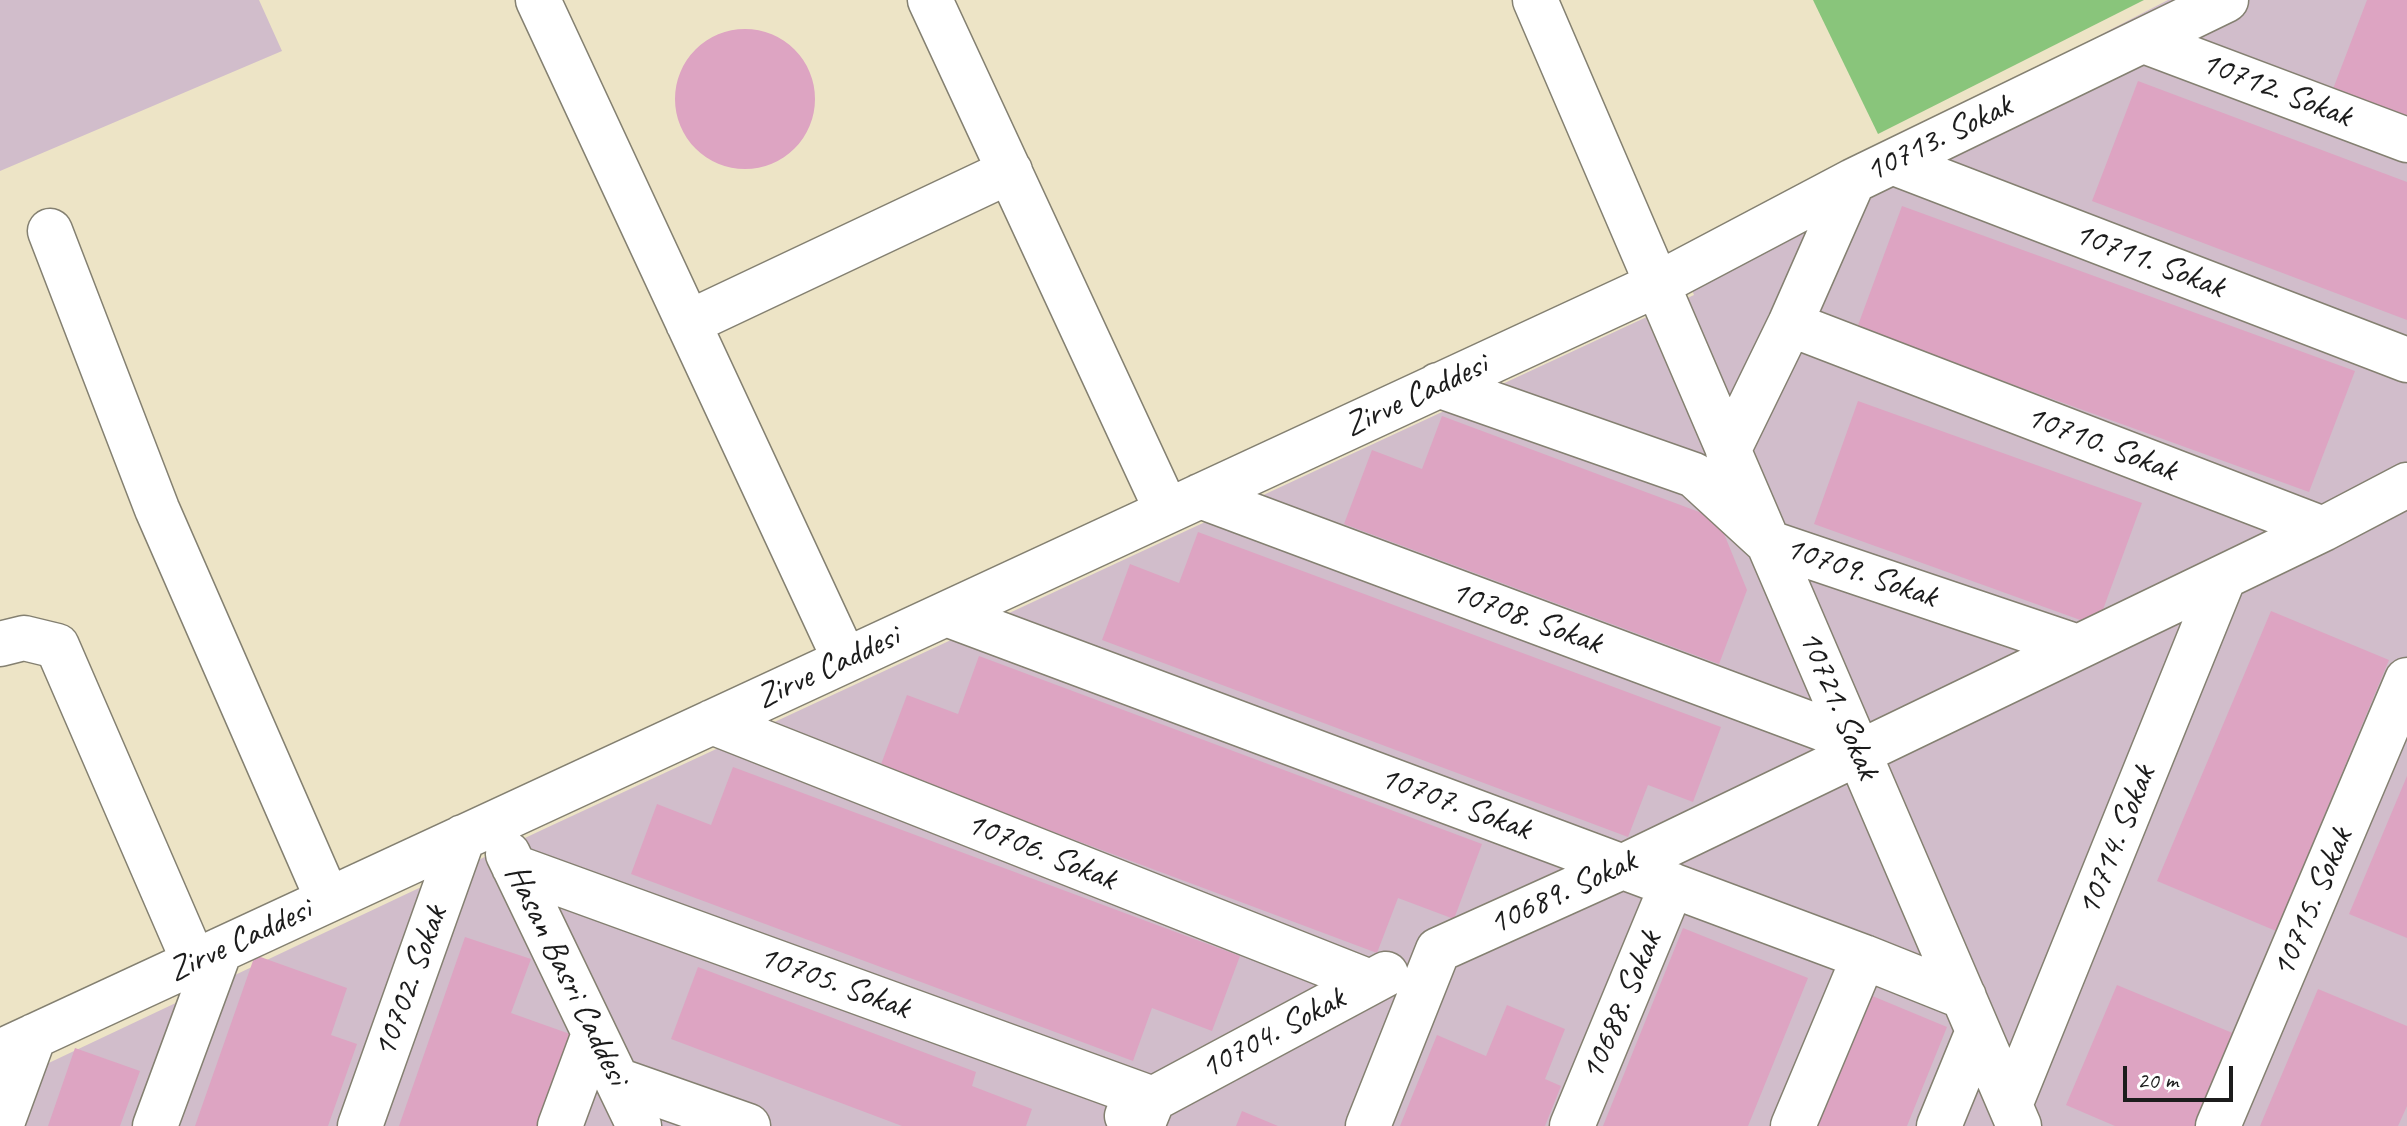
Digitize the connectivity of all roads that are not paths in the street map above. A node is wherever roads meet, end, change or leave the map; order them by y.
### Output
1 (538, 0) edge
2 (930, 0) edge
3 (1535, 0) edge
4 (2226, 0) edge
5 (2144, 41) junction
6 (2407, 140) edge
7 (1892, 162) junction
8 (1010, 171) junction
9 (1853, 181) junction
10 (50, 231) dead end
11 (1656, 285) junction
12 (688, 323) junction
13 (1790, 324) junction
14 (2407, 360) edge
15 (1438, 385) junction
16 (1728, 451) junction
17 (2407, 485) edge
18 (1183, 504) junction
19 (2323, 529) junction
20 (1767, 542) junction
21 (2224, 577) junction
22 (946, 614) junction
23 (0, 644) edge
24 (2078, 647) junction
25 (845, 660) junction
26 (2407, 680) edge
27 (712, 722) junction
28 (1856, 747) junction
29 (478, 830) junction
30 (514, 867) junction
31 (1622, 867) junction
32 (1672, 885) junction
33 (328, 900) junction
34 (1438, 950) junction
35 (207, 956) junction
36 (1864, 957) junction
37 (1370, 982) junction
38 (1971, 1014) junction
39 (594, 1034) junction
40 (17, 1044) edge
41 (617, 1080) junction
42 (1147, 1113) edge
43 (2015, 1116) edge
44 (1, 1126) edge
45 (155, 1126) edge
46 (360, 1126) edge
47 (560, 1126) edge
48 (639, 1126) edge
49 (748, 1126) edge
50 (1112, 1126) edge
51 (1368, 1126) edge
52 (1572, 1126) edge
53 (1793, 1126) edge
54 (1939, 1126) edge
55 (2218, 1126) edge

1 - 12 street
2 - 8 street
3 - 11 street, 10721. Sokak
4 - 5 street, 10713. Sokak
5 - 6 street, 10712. Sokak
5 - 7 street, 10713. Sokak
7 - 9 street, 10713. Sokak
7 - 14 street, 10711. Sokak
8 - 12 street
8 - 18 street
9 - 11 street, 10713. Sokak
9 - 13 street
10 - 33 street
11 - 15 street, Zirve Caddesi
11 - 16 street, 10721. Sokak
12 - 25 street
13 - 16 street
13 - 19 street, 10710. Sokak
15 - 18 street, Zirve Caddesi
15 - 20 street, 10709. Sokak
16 - 20 street, 10721. Sokak
17 - 19 street
18 - 22 street, Zirve Caddesi
18 - 28 street, 10708. Sokak
19 - 21 street, 10689. Sokak
20 - 24 street, 10709. Sokak
20 - 28 street, 10721. Sokak
21 - 24 street, 10689. Sokak
21 - 43 street, 10714. Sokak
22 - 25 street, Zirve Caddesi
22 - 31 street, 10707. Sokak
23 - 35 street
24 - 28 street, 10689. Sokak
25 - 27 street, Zirve Caddesi
26 - 55 street, 10715. Sokak
27 - 29 street, Zirve Caddesi
27 - 37 street, 10706. Sokak
28 - 31 street, 10689. Sokak
28 - 38 street, 10721. Sokak
29 - 30 street, Hasan Basri Caddesi
29 - 33 street, Zirve Caddesi
29 - 46 street, 10702. Sokak
30 - 39 street, Hasan Basri Caddesi
30 - 42 street, 10705. Sokak
31 - 32 street, 10707. Sokak
31 - 34 street, 10689. Sokak
32 - 36 street, 10707. Sokak
32 - 52 street, 10688. Sokak
33 - 35 street, Zirve Caddesi
34 - 37 street, 10704. Sokak
34 - 51 street
35 - 40 street, Zirve Caddesi
35 - 45 street
36 - 38 street, 10707. Sokak
36 - 53 street
37 - 42 street, 10704. Sokak
38 - 43 street, 10721. Sokak
38 - 54 street
39 - 41 street, Hasan Basri Caddesi
39 - 47 street
40 - 44 street
41 - 48 street, Hasan Basri Caddesi
41 - 49 street
42 - 50 street, 10704. Sokak

